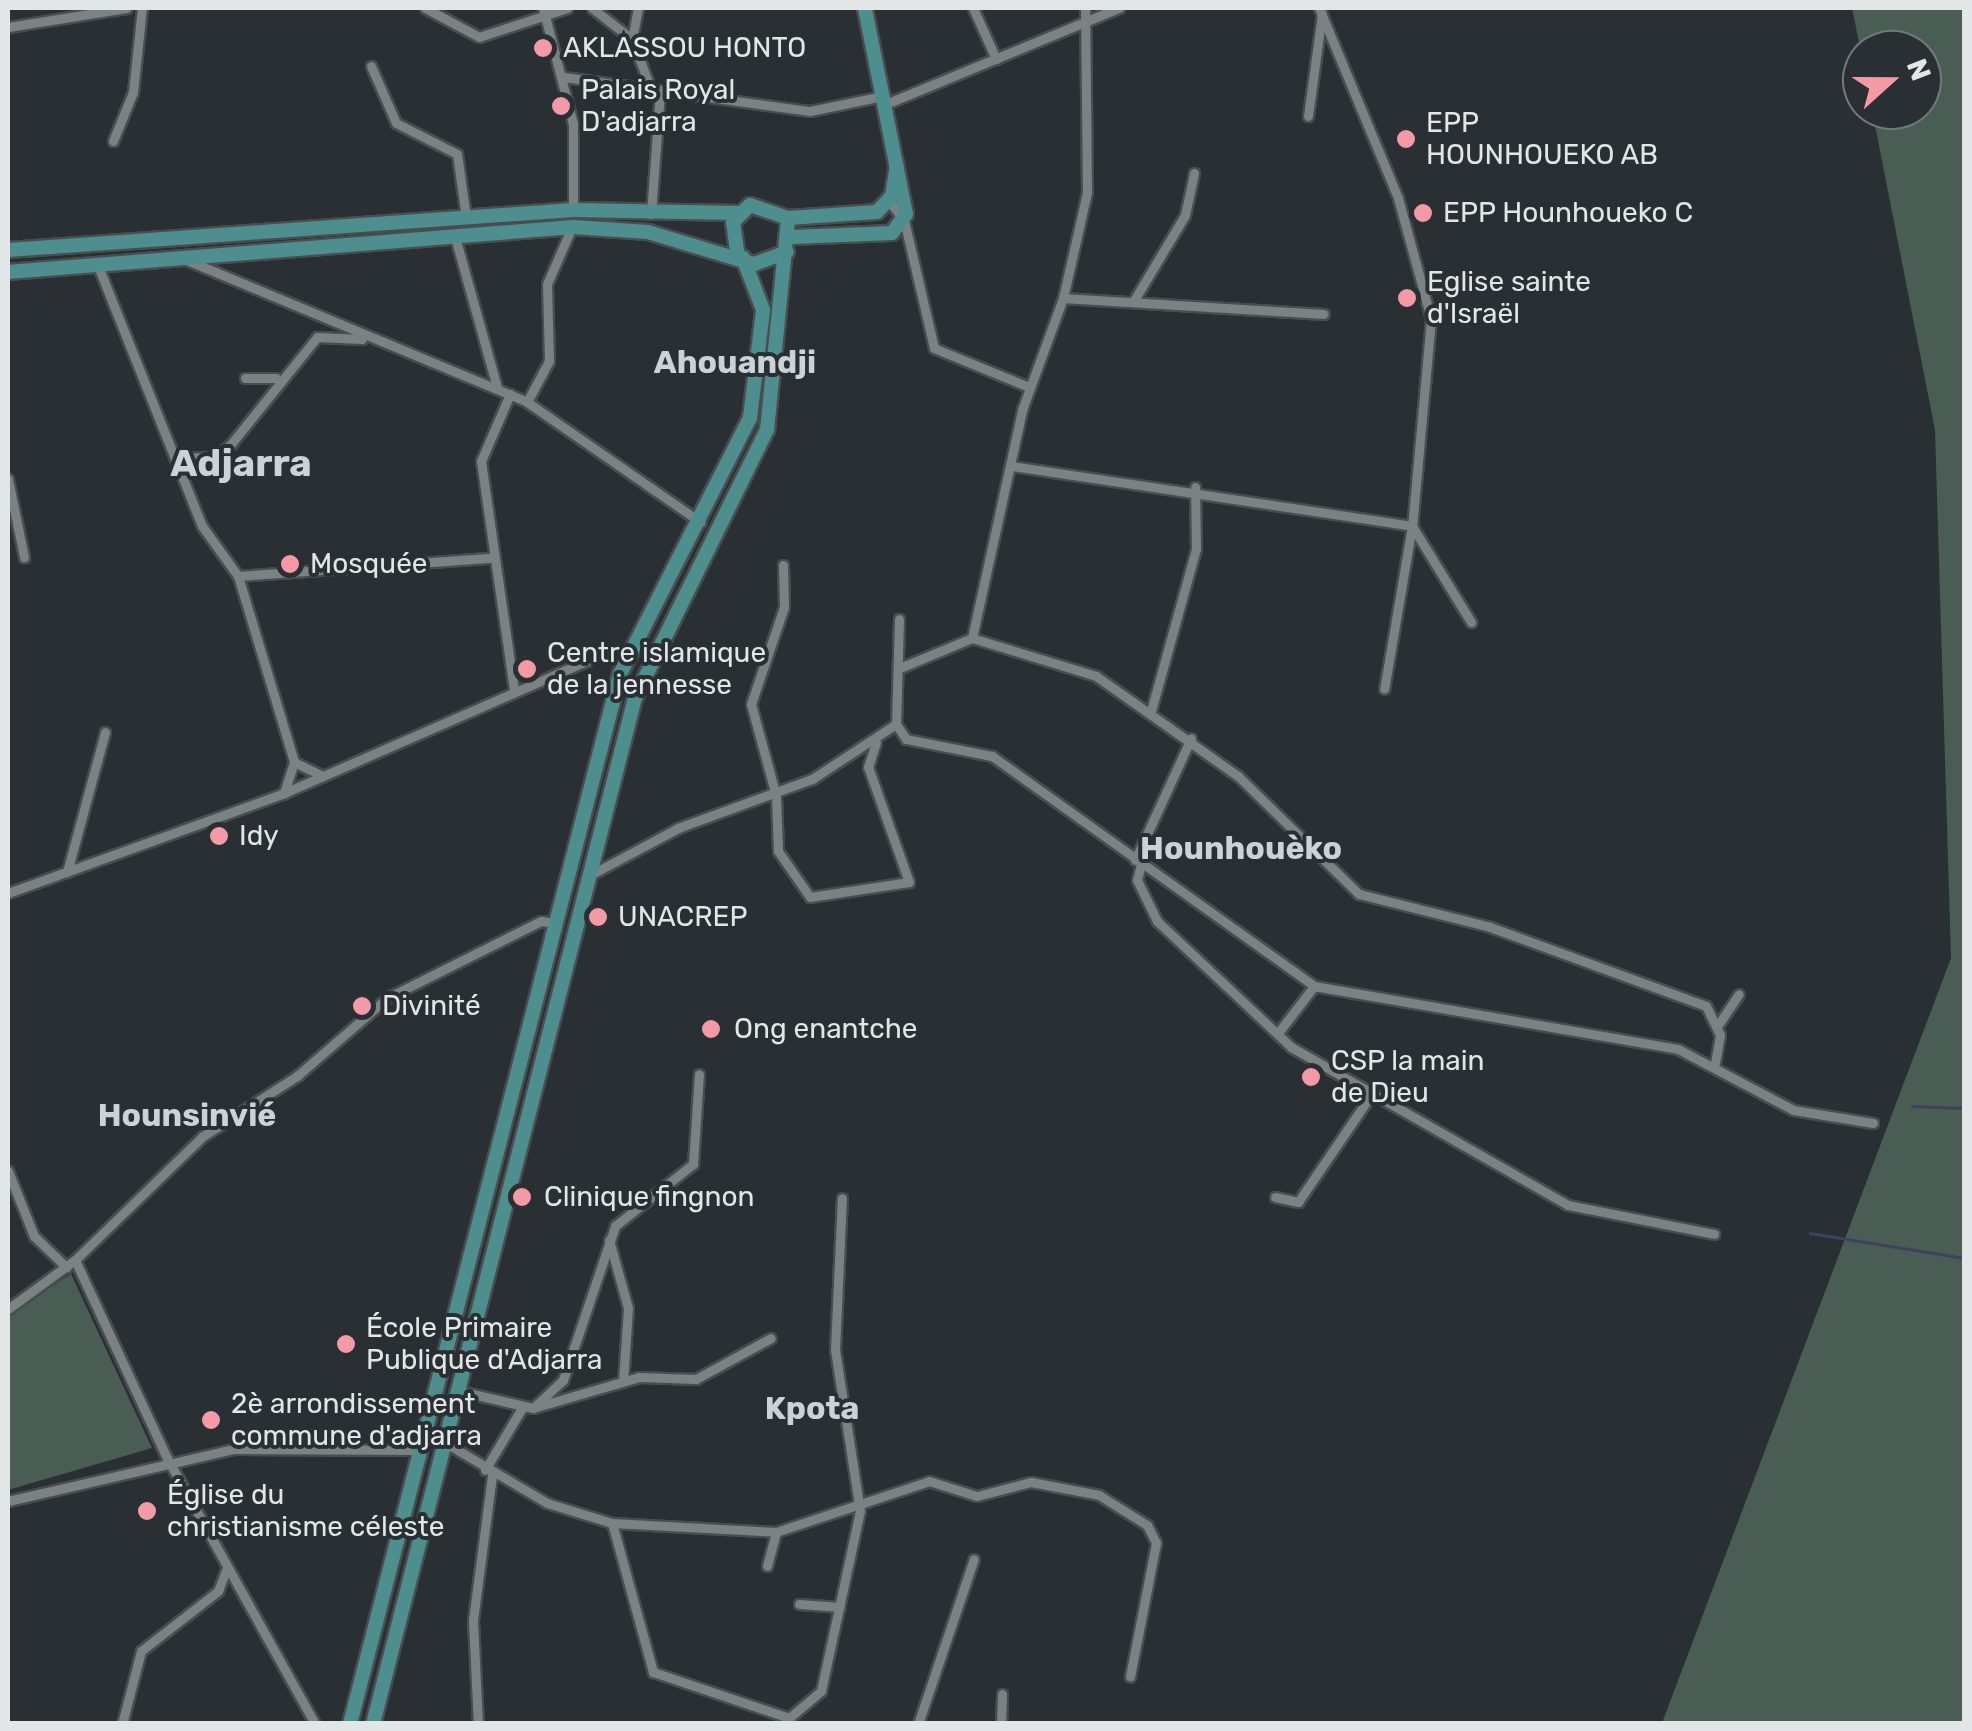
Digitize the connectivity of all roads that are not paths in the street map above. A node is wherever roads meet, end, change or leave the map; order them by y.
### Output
1 (126, 8) edge
2 (142, 8) edge
3 (425, 8) edge
4 (543, 8) edge
5 (567, 8) edge
6 (592, 8) edge
7 (638, 8) edge
8 (866, 8) edge
9 (973, 8) edge
10 (1085, 8) edge
11 (1120, 8) edge
12 (1320, 11) edge
13 (548, 18) junction
14 (1085, 21) junction
15 (8, 27) edge
16 (632, 39) junction
17 (996, 58) junction
18 (371, 66) dead end
19 (564, 77) junction
20 (655, 88) junction
21 (887, 99) junction
22 (1308, 116) dead end
23 (113, 141) dead end
24 (899, 150) junction
25 (1194, 172) dead end
26 (889, 201) junction
27 (573, 210) junction
28 (738, 213) junction
29 (651, 214) junction
30 (466, 217) junction
31 (788, 218) junction
32 (904, 220) junction
33 (573, 227) junction
34 (455, 237) junction
35 (790, 244) junction
36 (8, 250) edge
37 (740, 255) junction
38 (189, 261) junction
39 (98, 266) junction
40 (8, 272) edge
41 (1063, 298) junction
42 (1133, 302) junction
43 (1324, 314) dead end
44 (370, 340) junction
45 (279, 377) junction
46 (245, 378) dead end
47 (497, 387) junction
48 (1030, 387) junction
49 (510, 394) junction
50 (527, 402) junction
51 (180, 458) junction
52 (1012, 466) junction
53 (8, 479) edge
54 (1194, 487) junction
55 (700, 522) junction
56 (1412, 526) junction
57 (24, 557) dead end
58 (490, 558) junction
59 (782, 565) dead end
60 (238, 576) junction
61 (898, 619) dead end
62 (1471, 622) dead end
63 (972, 638) junction
64 (602, 654) dead end
65 (902, 667) junction
66 (1384, 689) dead end
67 (514, 691) junction
68 (1151, 711) junction
69 (896, 724) junction
70 (104, 732) dead end
71 (1191, 738) junction
72 (876, 742) junction
73 (294, 762) junction
74 (324, 776) junction
75 (284, 793) junction
76 (776, 796) junction
77 (1138, 862) junction
78 (67, 872) junction
79 (592, 874) junction
80 (8, 893) edge
81 (556, 923) junction
82 (1314, 986) junction
83 (1739, 994) dead end
84 (1718, 1025) junction
85 (1278, 1033) junction
86 (1715, 1063) junction
87 (699, 1074) dead end
88 (1372, 1092) junction
89 (1874, 1123) dead end
90 (8, 1171) edge
91 (1275, 1197) dead end
92 (842, 1198) dead end
93 (1714, 1234) dead end
94 (609, 1240) junction
95 (70, 1263) junction
96 (8, 1309) edge
97 (772, 1338) dead end
98 (623, 1381) junction
99 (455, 1390) junction
100 (528, 1408) junction
101 (444, 1442) junction
102 (420, 1450) junction
103 (167, 1458) junction
104 (488, 1472) junction
105 (8, 1501) edge
106 (860, 1511) junction
107 (612, 1523) junction
108 (776, 1532) junction
109 (974, 1559) dead end
110 (767, 1566) dead end
111 (226, 1570) junction
112 (800, 1604) dead end
113 (840, 1607) junction
114 (1130, 1677) dead end
115 (1002, 1694) dead end
116 (789, 1721) edge
117 (378, 1722) edge
118 (122, 1724) edge
119 (315, 1724) edge
120 (350, 1724) edge
121 (478, 1724) edge
122 (918, 1724) edge
123 (1001, 1724) edge

1 - 15 street
2 - 23 street
3 - 13 street
4 - 13 street
5 - 13 street
6 - 16 street
7 - 16 street
8 - 21 main road
9 - 17 street
10 - 14 street
11 - 14 street
12 - 22 street
12 - 56 street
13 - 19 street
14 - 17 street
14 - 41 street
16 - 20 street
17 - 21 street
18 - 30 street
19 - 20 street
19 - 27 street
20 - 21 street
20 - 29 street
21 - 24 main road
24 - 26 main road
24 - 32 main road
25 - 42 street
26 - 31 main road
26 - 32 street
27 - 29 main road
27 - 30 main road
28 - 29 main road
28 - 31 main road
28 - 37 main road
30 - 36 main road
31 - 35 main road
32 - 35 main road
32 - 48 street
33 - 34 main road
33 - 37 main road
33 - 50 street
34 - 38 main road
34 - 47 street
35 - 37 main road
35 - 79 main road
37 - 55 main road
38 - 39 main road
38 - 44 street
39 - 40 main road
39 - 51 street
41 - 42 street
41 - 48 street
42 - 43 street
44 - 45 street
44 - 47 street
45 - 46 street
45 - 51 street
47 - 49 street
48 - 52 street
49 - 50 street
49 - 58 street
50 - 55 street
51 - 60 street
52 - 54 street
52 - 63 street
53 - 57 street
54 - 56 street
54 - 68 street
55 - 81 main road
56 - 62 street
56 - 66 street
58 - 60 street
58 - 67 street
59 - 76 street
60 - 73 street
61 - 65 street
63 - 65 street
63 - 68 street
64 - 67 street
65 - 69 street
67 - 74 street
68 - 71 street
69 - 72 street
69 - 77 street
70 - 78 street
71 - 77 street
71 - 84 street
72 - 76 street
72 - 76 street
73 - 74 street
73 - 75 street
74 - 75 street
75 - 78 street
76 - 79 street
77 - 82 street
77 - 85 street
78 - 80 street
79 - 99 main road
81 - 95 street
81 - 102 main road
82 - 85 street
82 - 86 street
83 - 84 street
84 - 86 street
85 - 88 street
86 - 89 street
87 - 94 street
88 - 91 street
88 - 93 street
90 - 95 street
92 - 106 street
94 - 98 street
94 - 100 street
95 - 96 street
95 - 103 street
97 - 98 street
98 - 100 street
99 - 100 street
99 - 101 main road
100 - 104 street
101 - 104 street
101 - 117 main road
102 - 103 street
102 - 120 main road
103 - 105 street
103 - 111 street
104 - 107 street
104 - 121 street
106 - 108 street
106 - 113 street
106 - 114 street
107 - 108 street
107 - 116 street
108 - 110 street
109 - 122 street
111 - 118 street
111 - 119 street
112 - 113 street
113 - 116 street
115 - 123 street

